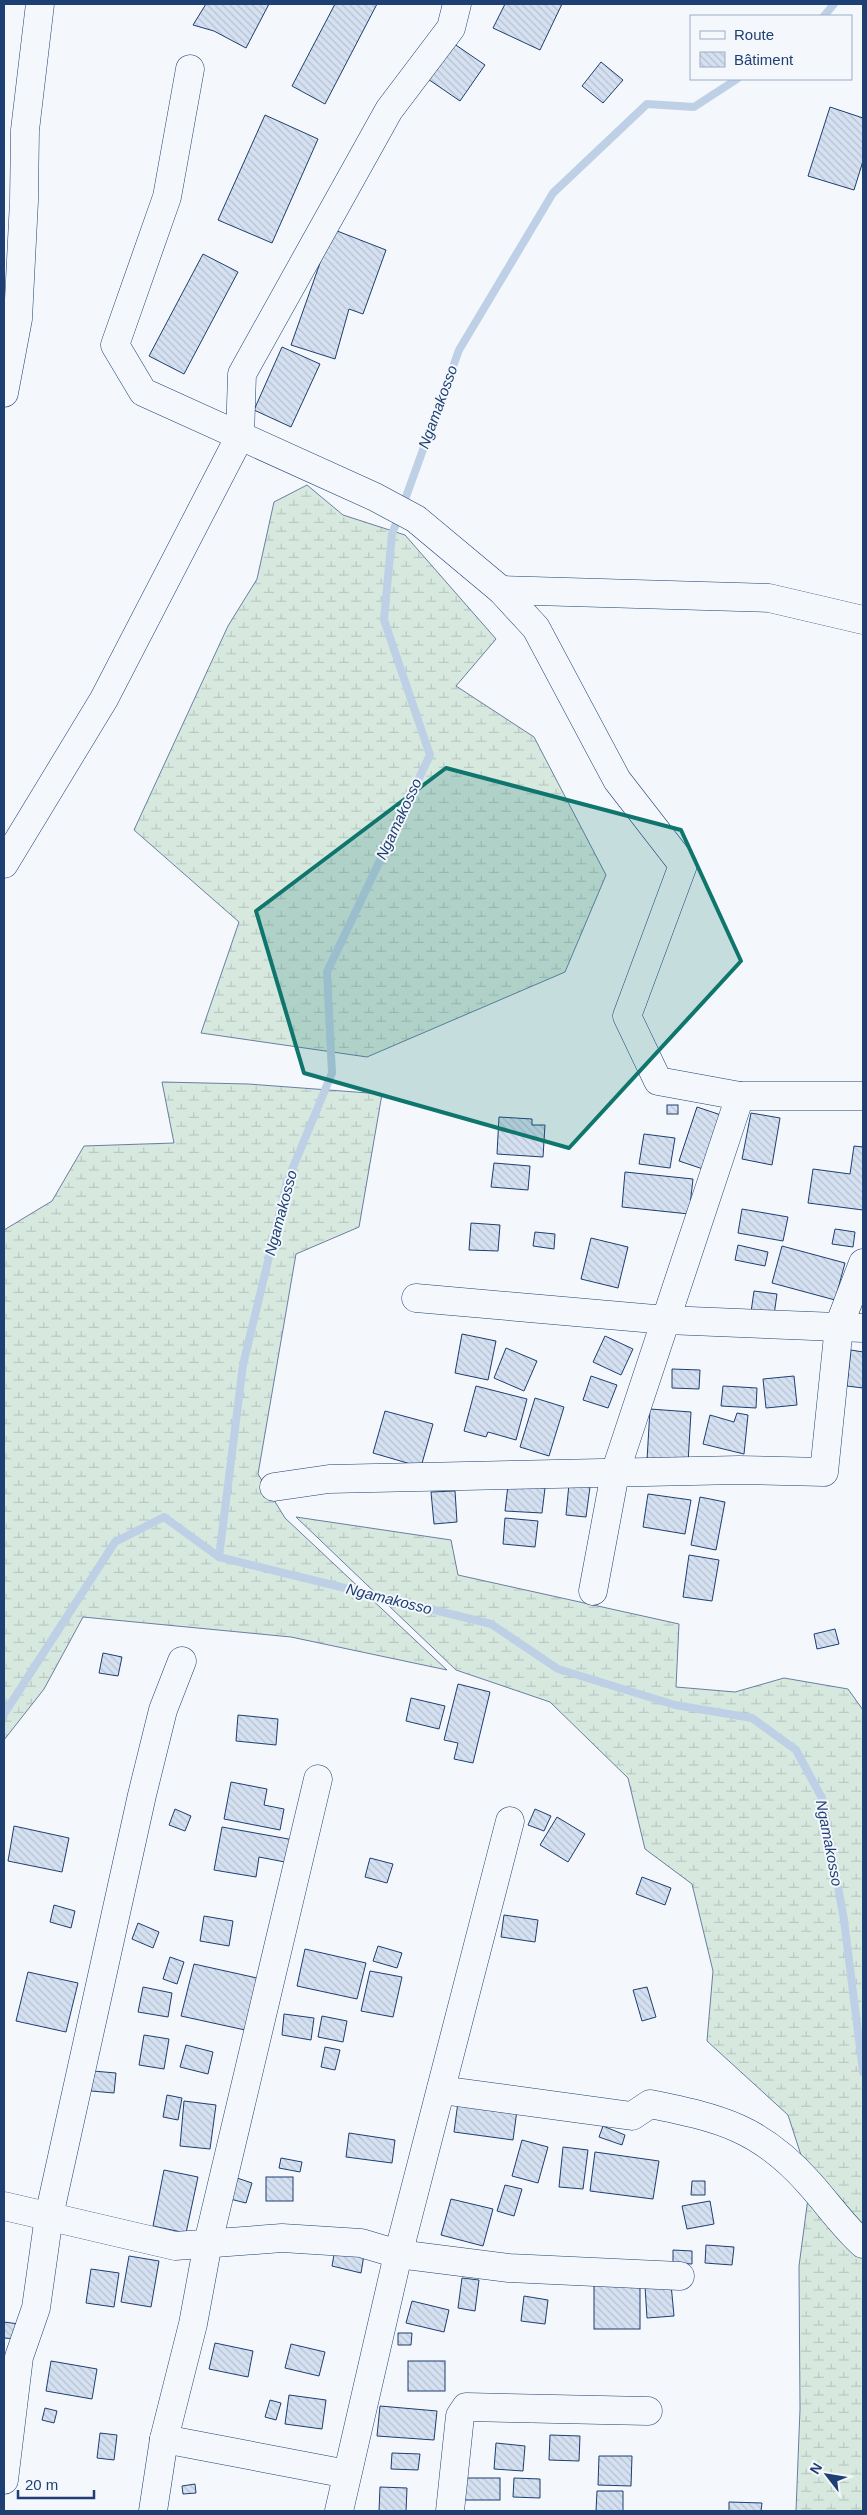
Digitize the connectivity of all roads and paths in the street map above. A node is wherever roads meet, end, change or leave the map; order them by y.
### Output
1 (40, 4) edge
2 (457, 4) edge
3 (190, 69) dead end
4 (4, 393) edge
5 (240, 436) junction
6 (501, 590) junction
7 (863, 620) edge
8 (4, 864) edge
9 (740, 1096) junction
10 (863, 1096) edge
11 (863, 1263) edge
12 (416, 1298) dead end
13 (666, 1320) junction
14 (851, 1327) edge
15 (615, 1473) junction
16 (274, 1486) dead end
17 (593, 1591) dead end
18 (182, 1661) dead end
19 (318, 1779) dead end
20 (510, 1821) dead end
21 (442, 2090) junction
22 (4, 2206) edge
23 (49, 2216) junction
24 (208, 2243) junction
25 (863, 2244) edge
26 (398, 2254) junction
27 (680, 2276) dead end
28 (12, 2356) edge
29 (648, 2411) dead end
30 (164, 2439) junction
31 (347, 2474) junction
32 (4, 2480) edge
33 (152, 2511) edge
34 (339, 2511) edge
35 (450, 2511) edge

1 - 4 street
2 - 5 street
3 - 5 street
5 - 6 street
5 - 8 street
6 - 7 street
6 - 9 street
9 - 10 street
9 - 13 street
11 - 14 street
12 - 13 street
13 - 14 street
13 - 15 street
14 - 15 street
15 - 16 street
15 - 17 street
18 - 23 street
19 - 24 street
20 - 21 street
21 - 25 street
21 - 26 street
22 - 23 street
23 - 24 street
23 - 28 street
24 - 26 street
24 - 30 street
26 - 27 street
26 - 31 street
28 - 32 street
29 - 35 street
30 - 31 street
30 - 33 street
31 - 34 street

